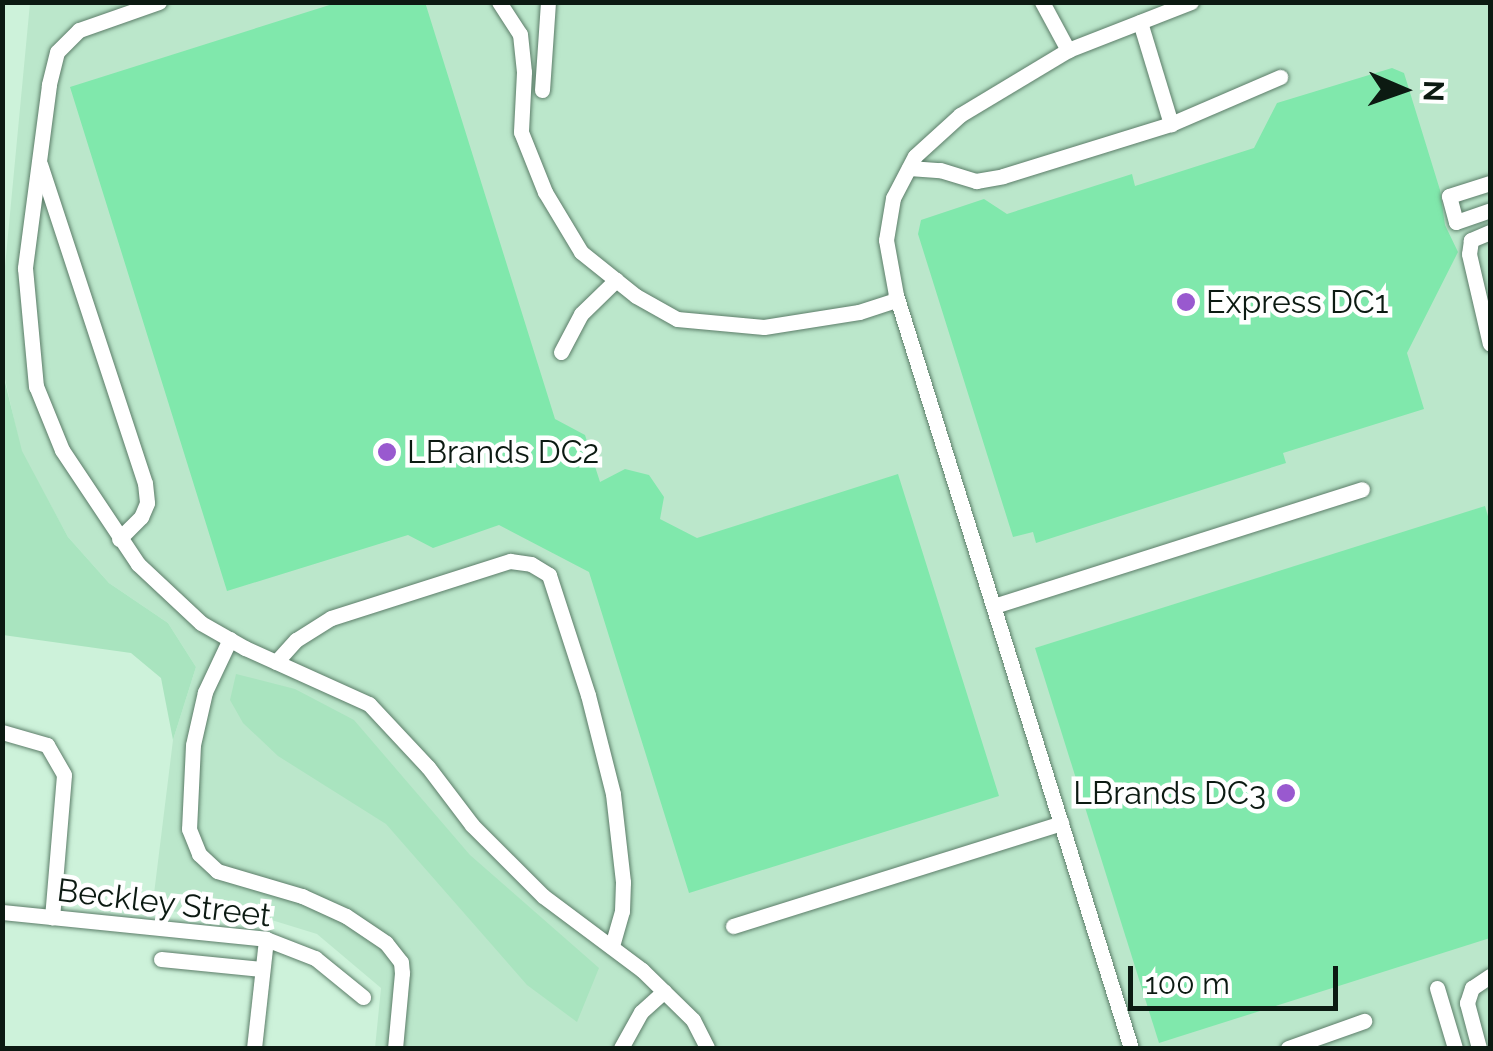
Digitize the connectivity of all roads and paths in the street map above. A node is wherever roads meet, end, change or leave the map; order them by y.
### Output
1 (158, 2) edge
2 (499, 2) edge
3 (548, 2) edge
4 (1042, 2) edge
5 (1191, 2) edge
6 (1140, 22) junction
7 (1068, 50) junction
8 (1280, 77) dead end
9 (542, 90) dead end
10 (1172, 124) junction
11 (39, 160) junction
12 (908, 168) junction
13 (1490, 183) edge
14 (1490, 210) edge
15 (1490, 232) edge
16 (616, 280) junction
17 (898, 300) junction
18 (1490, 344) edge
19 (561, 352) dead end
20 (1362, 489) dead end
21 (120, 538) junction
22 (994, 606) junction
23 (230, 640) junction
24 (276, 662) junction
25 (2, 732) edge
26 (1061, 822) junction
27 (2, 912) edge
28 (52, 916) junction
29 (733, 926) dead end
30 (266, 938) junction
31 (612, 947) junction
32 (160, 960) dead end
33 (262, 969) junction
34 (1490, 976) edge
35 (1437, 988) dead end
36 (664, 991) junction
37 (362, 998) dead end
38 (1364, 1021) dead end
39 (254, 1048) edge
40 (396, 1048) edge
41 (621, 1048) edge
42 (708, 1048) edge
43 (1131, 1048) edge
44 (1288, 1048) edge
45 (1455, 1048) edge
46 (1479, 1048) edge

1 - 11 street
2 - 16 street
3 - 9 street
4 - 7 street
5 - 6 street
6 - 7 street
6 - 10 street
7 - 12 street
8 - 10 street
10 - 12 street
11 - 21 street
11 - 21 street
12 - 17 street
13 - 14 street
15 - 18 street
16 - 17 street
16 - 19 street
17 - 22 street
20 - 22 street
21 - 23 street
22 - 26 street
23 - 24 street
23 - 40 street
24 - 31 street
24 - 31 street
25 - 28 street
26 - 29 street
26 - 43 street
27 - 28 street, Beckley Street
28 - 30 street, Beckley Street
30 - 33 street
30 - 37 street, Beckley Street
31 - 36 street
32 - 33 street
33 - 39 street
34 - 46 street
35 - 45 street
36 - 41 street
36 - 42 street
38 - 44 street

